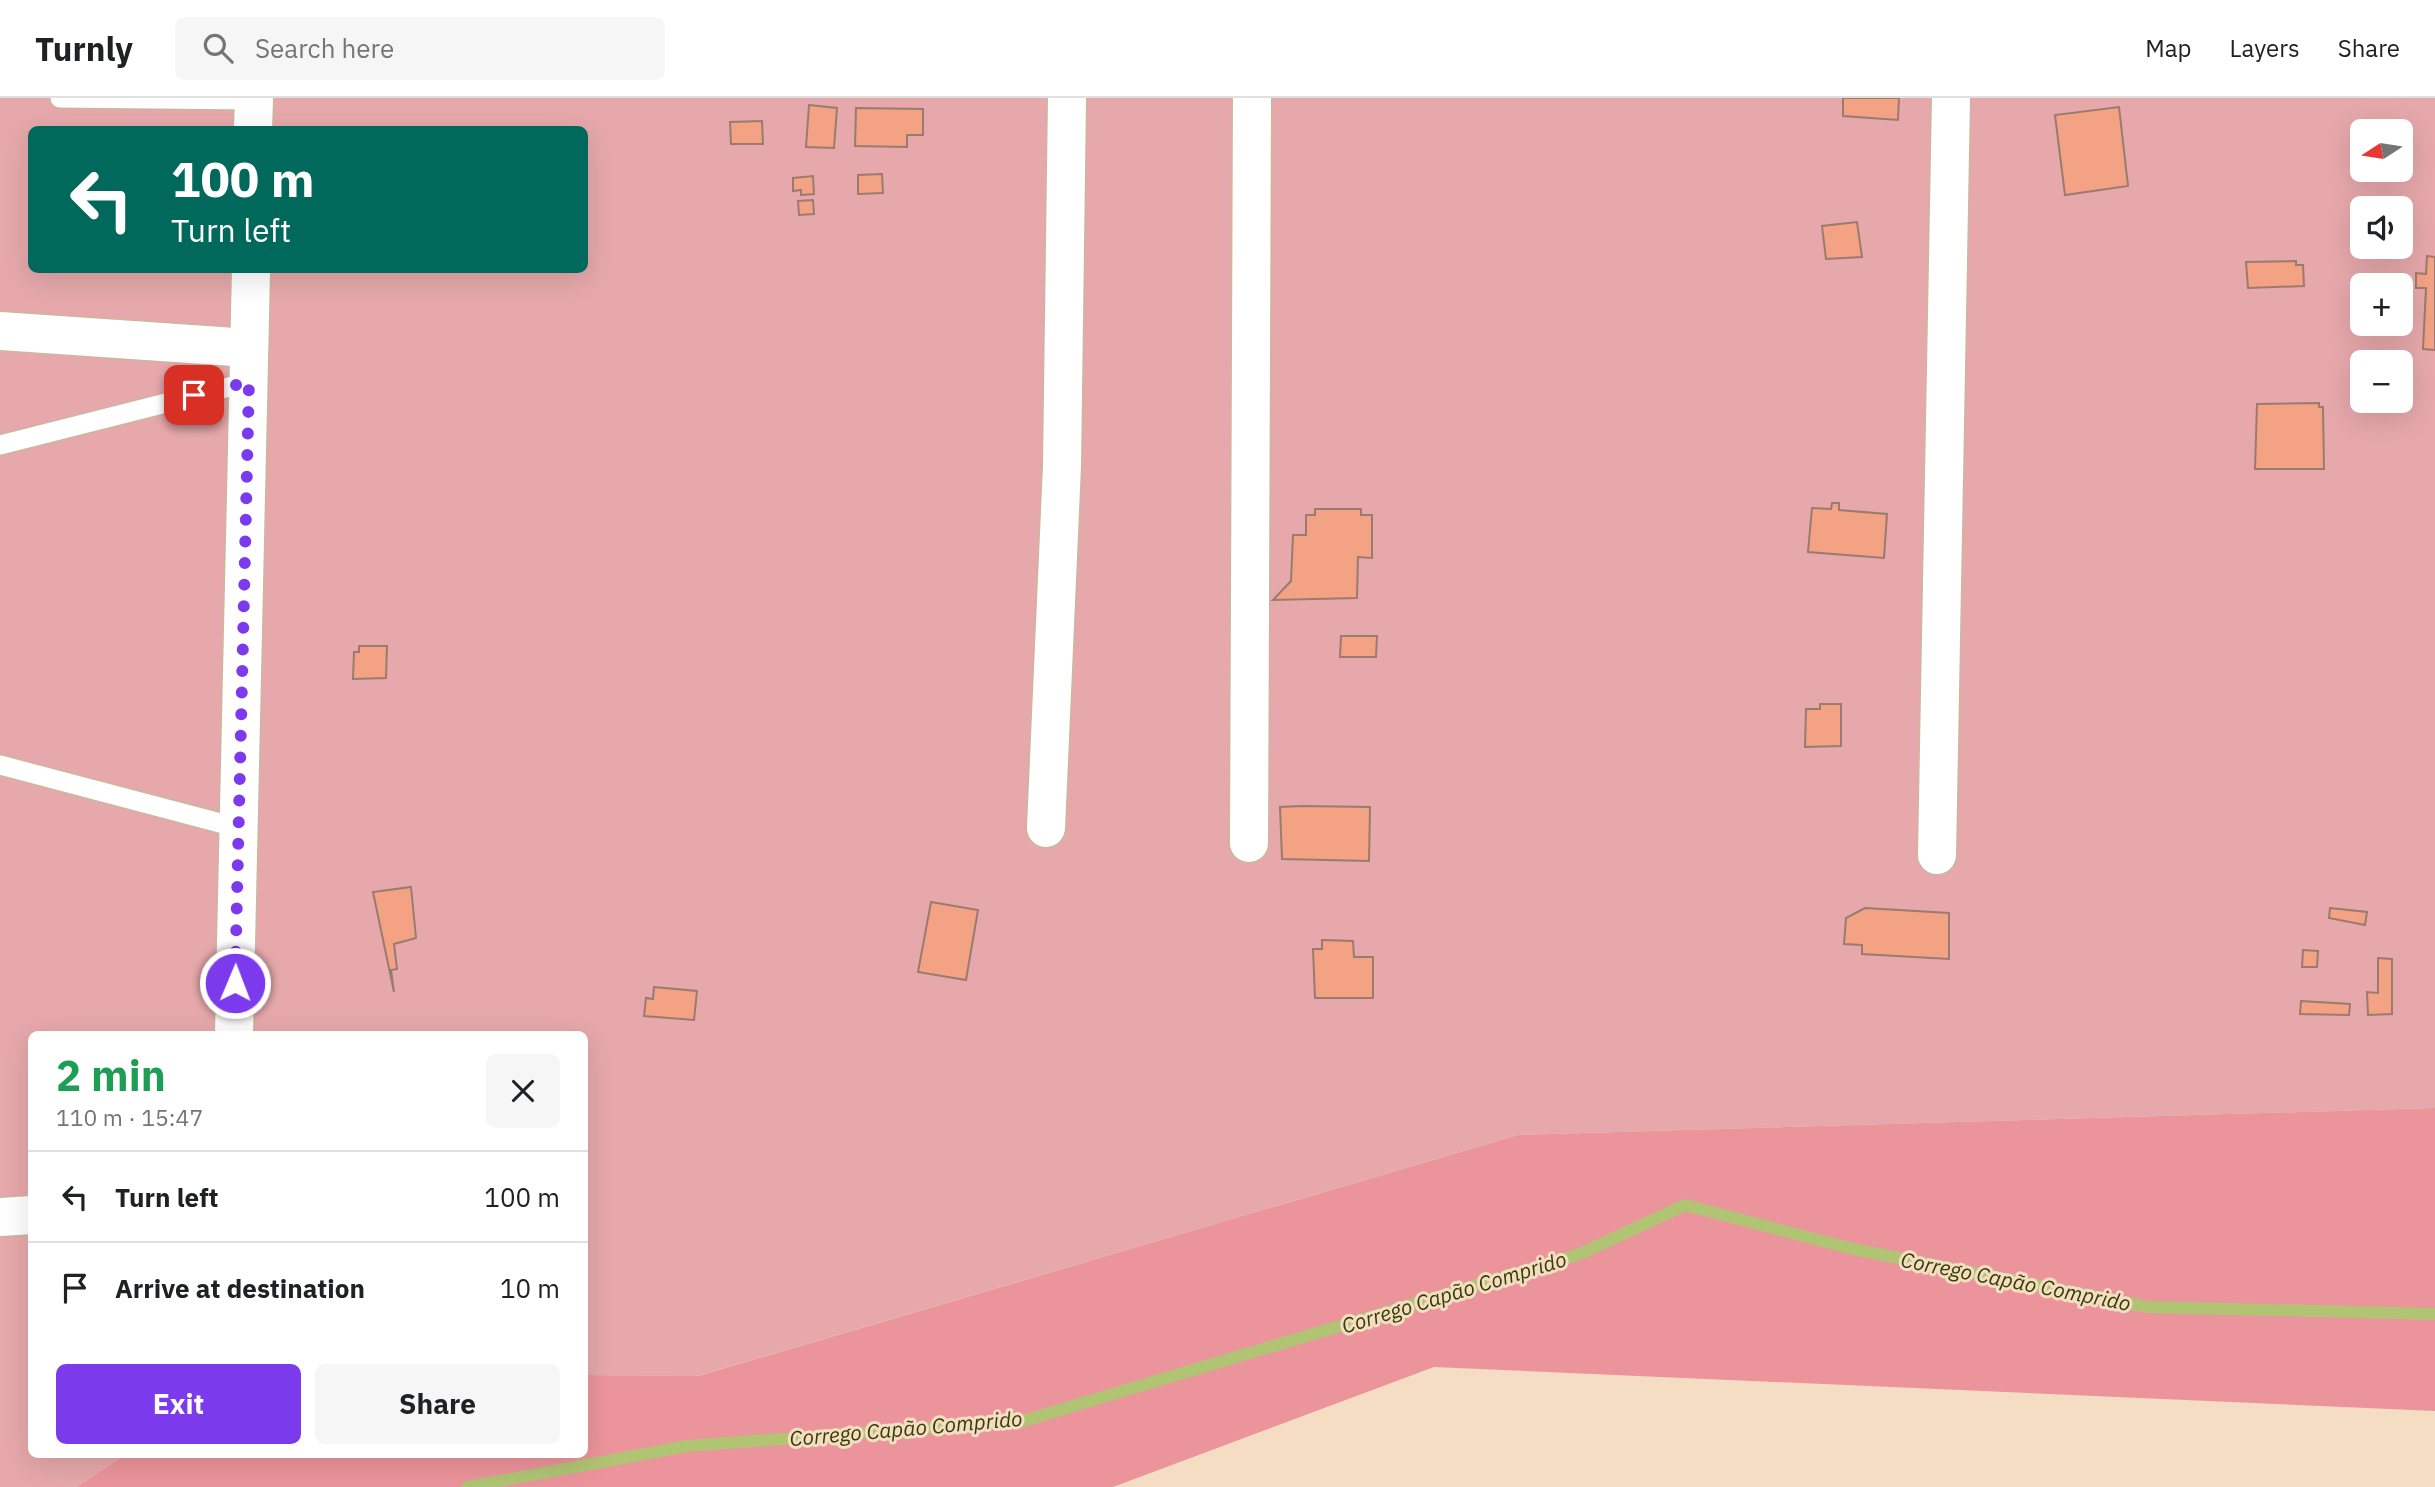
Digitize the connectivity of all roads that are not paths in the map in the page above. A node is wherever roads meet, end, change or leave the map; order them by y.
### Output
1 (60, 98) edge
2 (1067, 98) edge
3 (1252, 98) edge
4 (1951, 98) edge
5 (254, 109) edge
6 (251, 273) edge
7 (0, 331) edge
8 (249, 365) junction
9 (0, 445) edge
10 (0, 765) edge
11 (239, 828) junction
12 (1046, 828) dead end
13 (1249, 843) dead end
14 (1937, 855) dead end
15 (234, 1031) edge
16 (28, 1215) edge
17 (0, 1217) edge

1 - 5 lane
2 - 12 street
3 - 13 street
4 - 14 street
6 - 8 street
7 - 8 street
8 - 9 lane
8 - 11 street
10 - 11 lane
11 - 15 street
16 - 17 street

